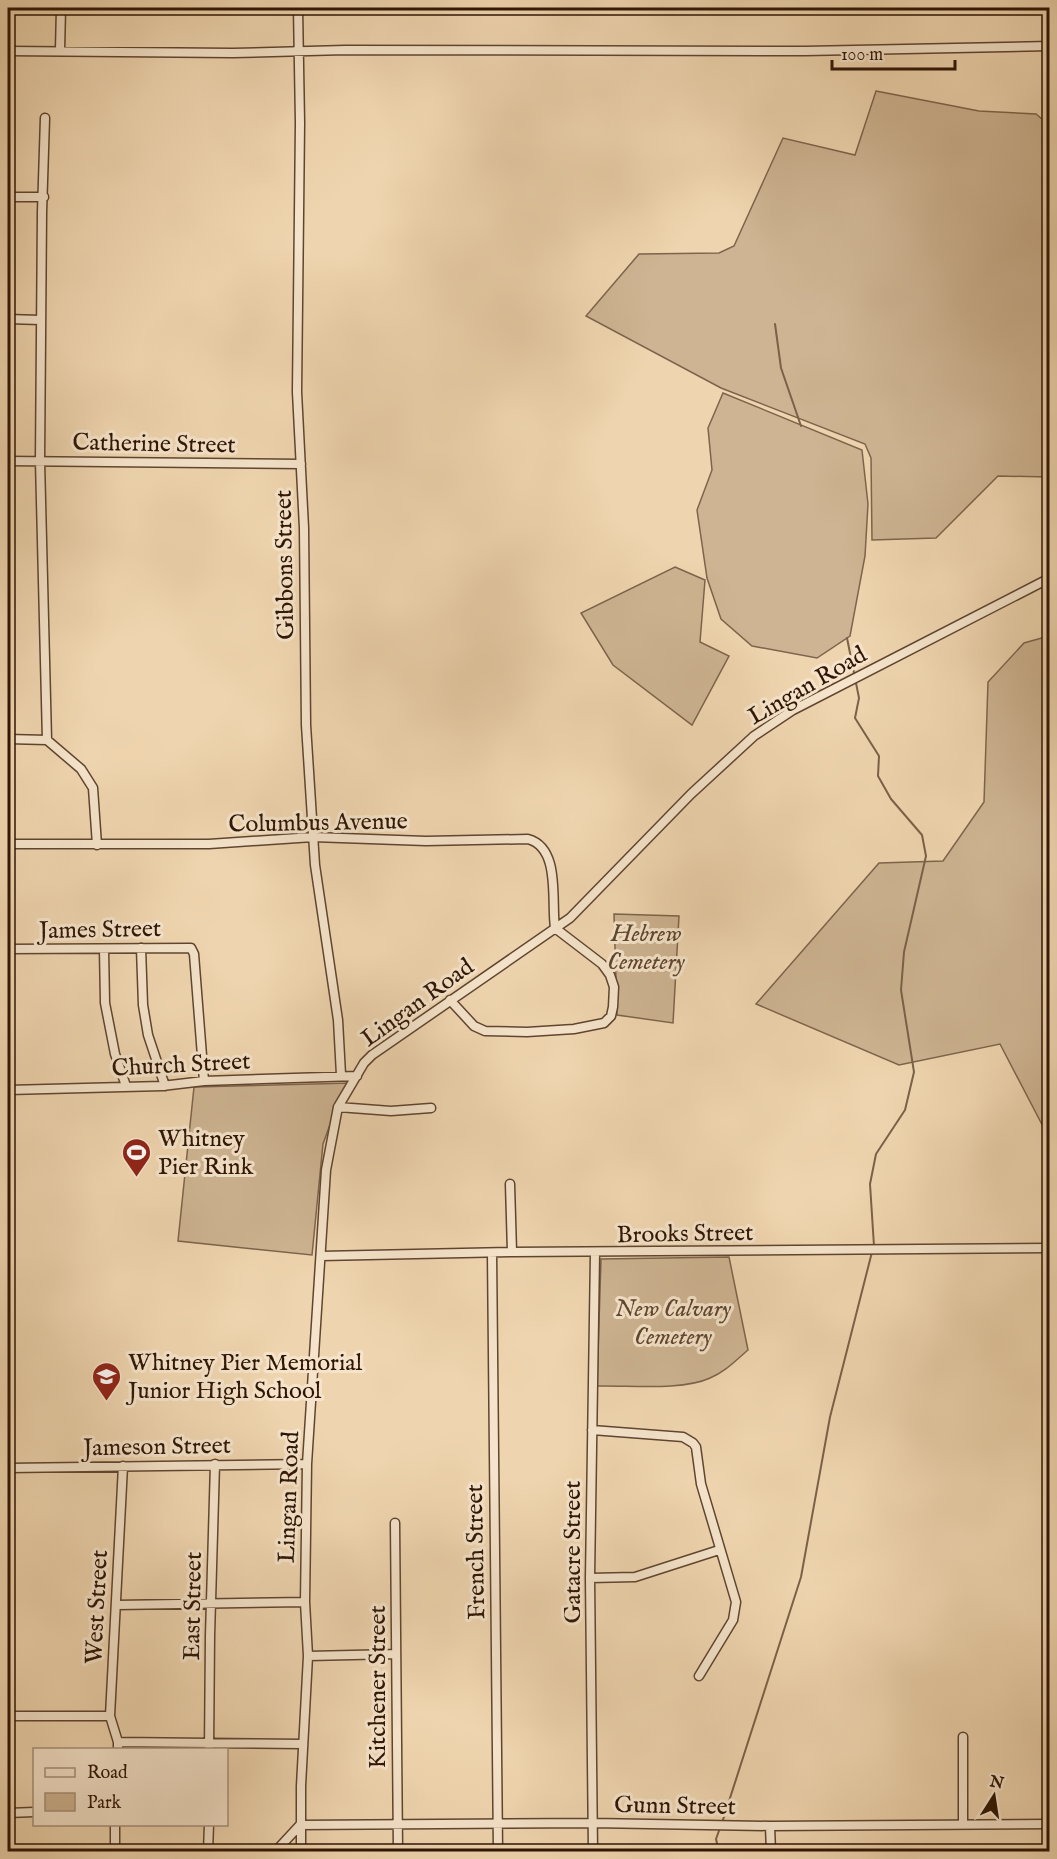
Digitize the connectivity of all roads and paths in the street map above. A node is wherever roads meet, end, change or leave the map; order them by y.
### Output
1 (61, 8) edge
2 (298, 8) edge
3 (1050, 46) edge
4 (60, 50) junction
5 (8, 51) edge
6 (299, 52) junction
7 (45, 118) dead end
8 (8, 197) edge
9 (44, 197) junction
10 (8, 319) edge
11 (40, 320) junction
12 (8, 461) edge
13 (39, 461) junction
14 (301, 464) junction
15 (1050, 578) edge
16 (8, 740) edge
17 (47, 740) junction
18 (313, 837) junction
19 (8, 844) edge
20 (98, 845) junction
21 (555, 928) junction
22 (141, 948) junction
23 (8, 949) edge
24 (104, 949) junction
25 (450, 1000) junction
26 (340, 1075) junction
27 (357, 1076) junction
28 (204, 1081) junction
29 (126, 1086) junction
30 (165, 1086) junction
31 (8, 1090) edge
32 (338, 1107) junction
33 (431, 1108) dead end
34 (510, 1184) dead end
35 (1050, 1248) edge
36 (512, 1252) junction
37 (492, 1253) junction
38 (595, 1253) junction
39 (321, 1256) junction
40 (592, 1430) junction
41 (214, 1464) junction
42 (307, 1464) junction
43 (123, 1466) junction
44 (8, 1468) edge
45 (395, 1523) dead end
46 (719, 1550) junction
47 (590, 1578) junction
48 (305, 1602) junction
49 (211, 1604) junction
50 (117, 1605) junction
51 (396, 1654) junction
52 (308, 1656) junction
53 (699, 1676) dead end
54 (8, 1716) edge
55 (110, 1716) junction
56 (963, 1737) dead end
57 (303, 1744) junction
58 (118, 1746) edge
59 (209, 1746) edge
60 (33, 1812) edge
61 (8, 1813) edge
62 (398, 1823) junction
63 (593, 1823) junction
64 (497, 1824) junction
65 (963, 1824) junction
66 (1050, 1824) edge
67 (300, 1825) junction
68 (115, 1826) edge
69 (209, 1826) edge
70 (770, 1826) junction
71 (115, 1851) edge
72 (208, 1851) edge
73 (275, 1851) edge
74 (301, 1851) edge
75 (398, 1851) edge
76 (498, 1851) edge
77 (593, 1851) edge
78 (771, 1851) edge

1 - 4 street
2 - 6 street, Gibbons Street
3 - 6 street
4 - 5 street
4 - 6 street
6 - 14 street, Gibbons Street
7 - 9 street
8 - 9 street
9 - 11 street
10 - 11 street
11 - 13 street
12 - 13 street, Catherine Street
13 - 14 street, Catherine Street
13 - 17 street
14 - 18 street, Gibbons Street
15 - 21 street, Lingan Road
16 - 17 street
17 - 20 street
18 - 20 street, Columbus Avenue
18 - 21 street, Columbus Avenue
18 - 26 street, Gibbons Street
19 - 20 street, Columbus Avenue
21 - 25 street, Lingan Road
21 - 25 street
22 - 24 street, James Street
22 - 28 street, James Street
22 - 30 street
23 - 24 street, James Street
24 - 29 street
25 - 27 street, Lingan Road
26 - 27 street, Church Street
26 - 28 street, Church Street
27 - 32 street, Lingan Road
28 - 30 street, Church Street
29 - 30 street, Church Street
29 - 31 street, Church Street
32 - 33 street
32 - 39 street, Lingan Road
34 - 36 street
35 - 38 street, Brooks Street
36 - 37 street, Brooks Street
36 - 38 street, Brooks Street
37 - 39 street, Brooks Street
37 - 64 street, French Street
38 - 40 street, Gatacre Street
39 - 42 street, Lingan Road
40 - 46 street
40 - 47 street, Gatacre Street
41 - 42 street, Jameson Street
41 - 43 street, Jameson Street
41 - 49 street, East Street
42 - 48 street, Lingan Road
43 - 44 street, Jameson Street
43 - 50 street, West Street
45 - 51 street, Kitchener Street
46 - 47 street
46 - 53 street
47 - 63 street, Gatacre Street
48 - 49 street
48 - 52 street, Lingan Road
49 - 50 street
49 - 59 street, East Street
50 - 55 street, West Street
51 - 52 street
51 - 62 street, Kitchener Street
52 - 57 street, Lingan Road
54 - 55 street
55 - 58 street, West Street
56 - 65 street
57 - 59 street
57 - 67 street, Lingan Road
58 - 59 street
60 - 61 street
62 - 64 street, Gunn Street
62 - 67 street, Gunn Street
62 - 75 street, Kitchener Street
63 - 64 street, Gunn Street
63 - 70 street, Gunn Street
63 - 77 street, Gatacre Street
64 - 76 street, French Street
65 - 66 street, Gunn Street
65 - 70 street, Gunn Street
67 - 73 street
67 - 74 street, Lingan Road
68 - 71 street
69 - 72 street
70 - 78 street

